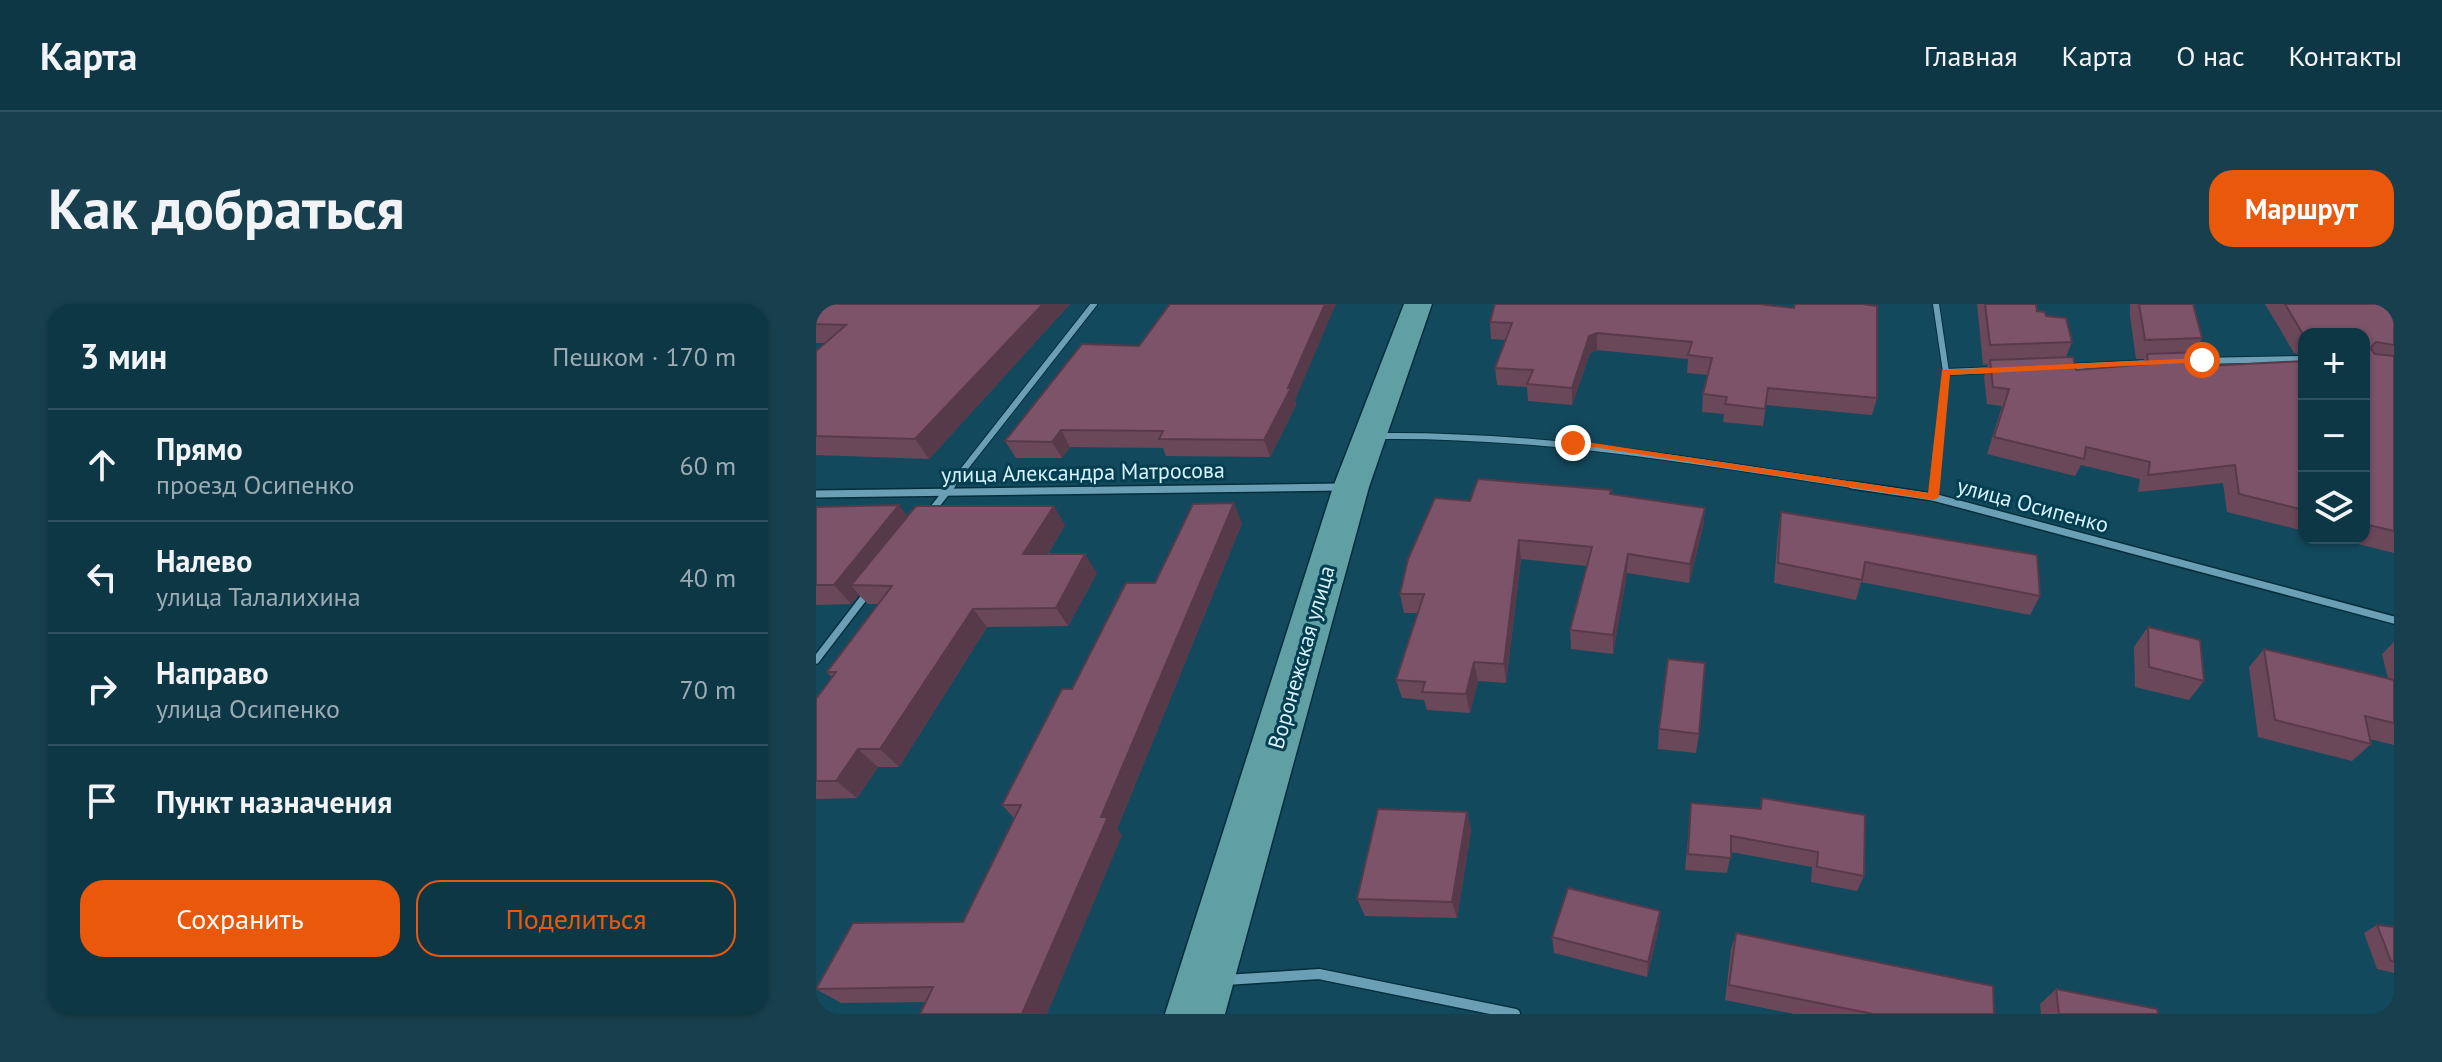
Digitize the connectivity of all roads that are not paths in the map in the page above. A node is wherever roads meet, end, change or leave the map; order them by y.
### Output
1 (1094, 304) edge
2 (1418, 304) edge
3 (1936, 304) edge
4 (2298, 359) edge
5 (2187, 361) edge
6 (2157, 362) edge
7 (2051, 367) edge
8 (2006, 370) edge
9 (1946, 372) junction
10 (1370, 436) junction
11 (1351, 487) junction
12 (946, 492) junction
13 (816, 494) edge
14 (1933, 497) junction
15 (927, 516) edge
16 (872, 588) edge
17 (2394, 620) edge
18 (816, 660) edge
19 (1200, 998) edge
20 (1515, 1014) edge

1 - 12 street
2 - 10 street, Воронежская улица
3 - 9 street
4 - 5 street
6 - 7 street
8 - 9 street
9 - 14 street
10 - 11 street, Воронежская улица
10 - 14 street, улица Осипенко
11 - 12 street, улица Александра Матросова
11 - 19 street, Воронежская улица
12 - 13 street, улица Александра Матросова
12 - 15 street
14 - 17 street, улица Осипенко
16 - 18 street
19 - 20 street

